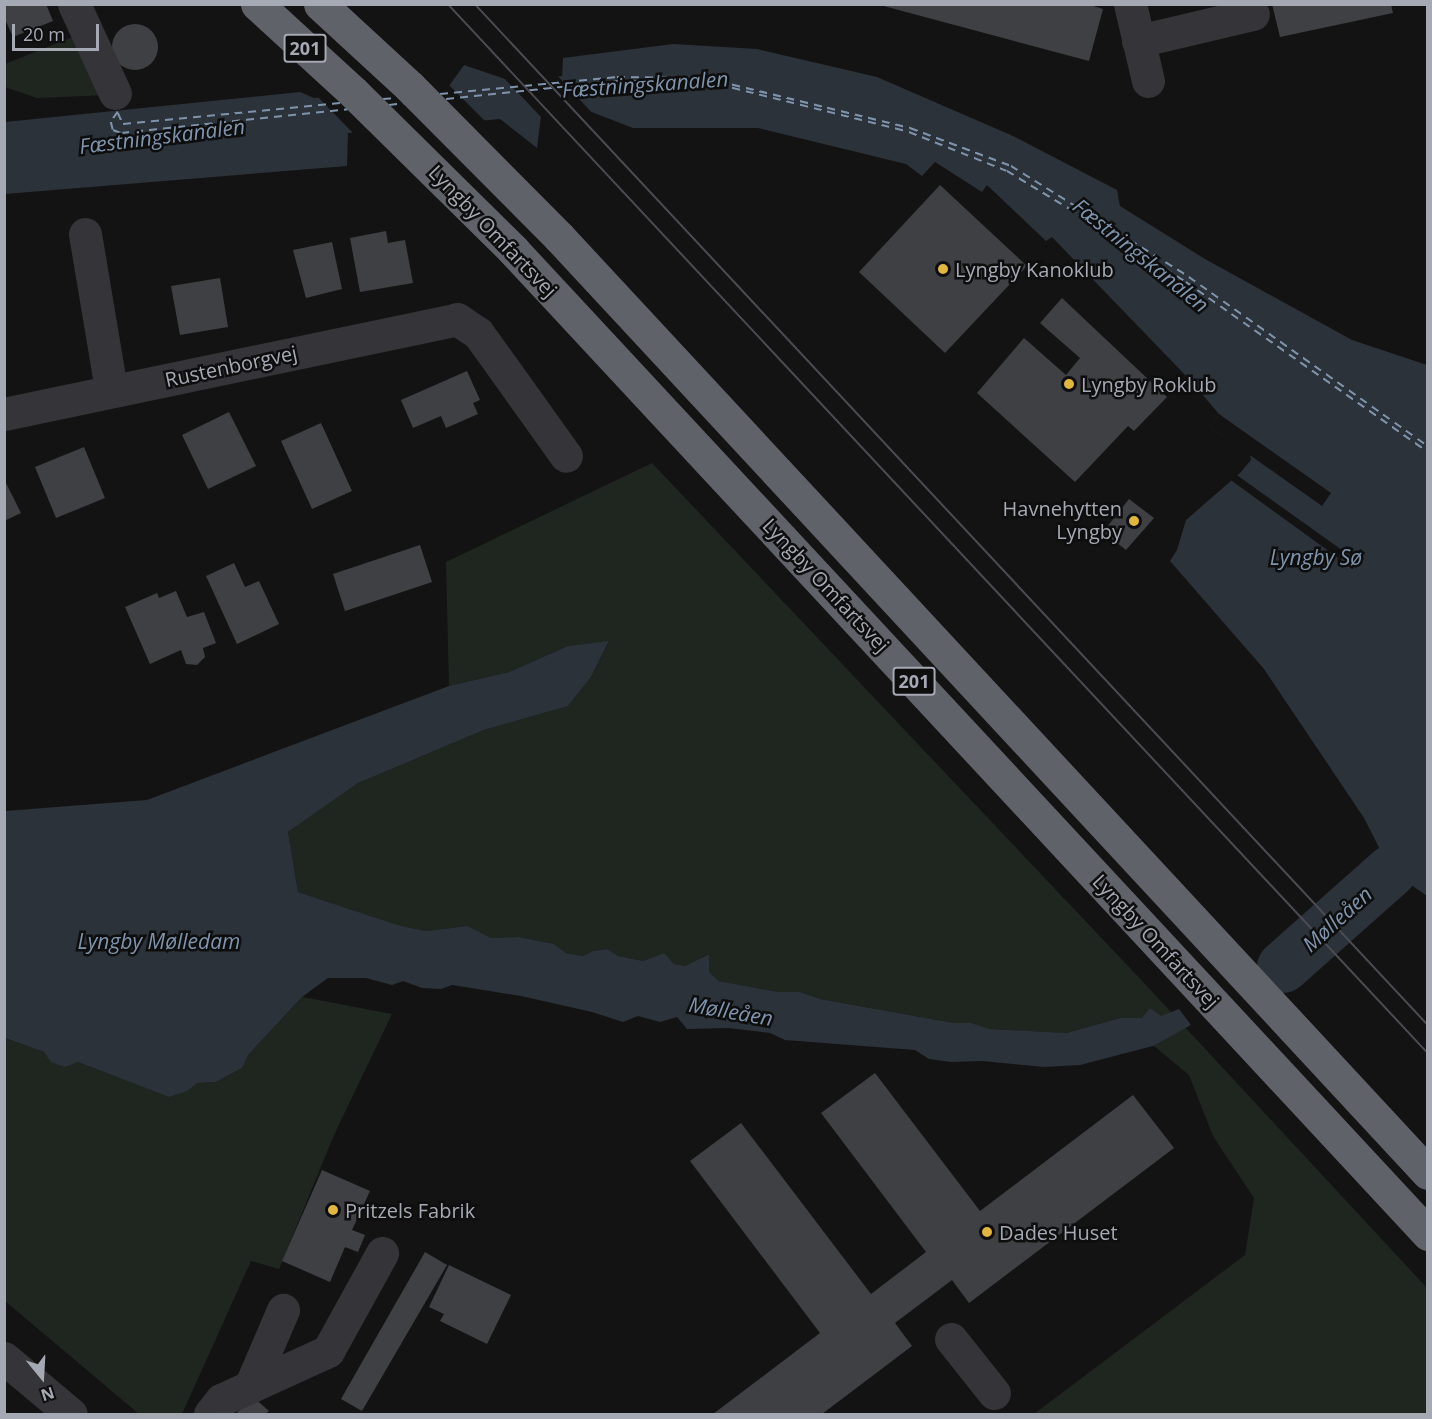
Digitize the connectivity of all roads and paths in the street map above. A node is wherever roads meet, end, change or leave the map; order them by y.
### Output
1 (74, 4) edge
2 (257, 4) edge
3 (320, 4) edge
4 (1131, 4) edge
5 (1253, 14) dead end
6 (1138, 41) junction
7 (1148, 81) dead end
8 (115, 93) dead end
9 (85, 234) dead end
10 (111, 390) junction
11 (4, 414) edge
12 (566, 456) dead end
13 (1428, 1173) edge
14 (1428, 1234) edge
15 (382, 1252) dead end
16 (283, 1310) dead end
17 (951, 1339) dead end
18 (4, 1358) edge
19 (250, 1387) junction
20 (994, 1393) dead end
21 (71, 1414) edge
22 (210, 1414) edge

1 - 8 street
2 - 14 highway, Lyngby Omfartsvej / 201
3 - 13 highway, Lyngby Omfartsvej / 201
4 - 6 street
5 - 6 street
6 - 7 street
9 - 10 street
10 - 11 street, Rustenborgvej
10 - 12 street, Rustenborgvej
15 - 19 street
16 - 19 street
17 - 20 street
18 - 21 street
19 - 22 street

